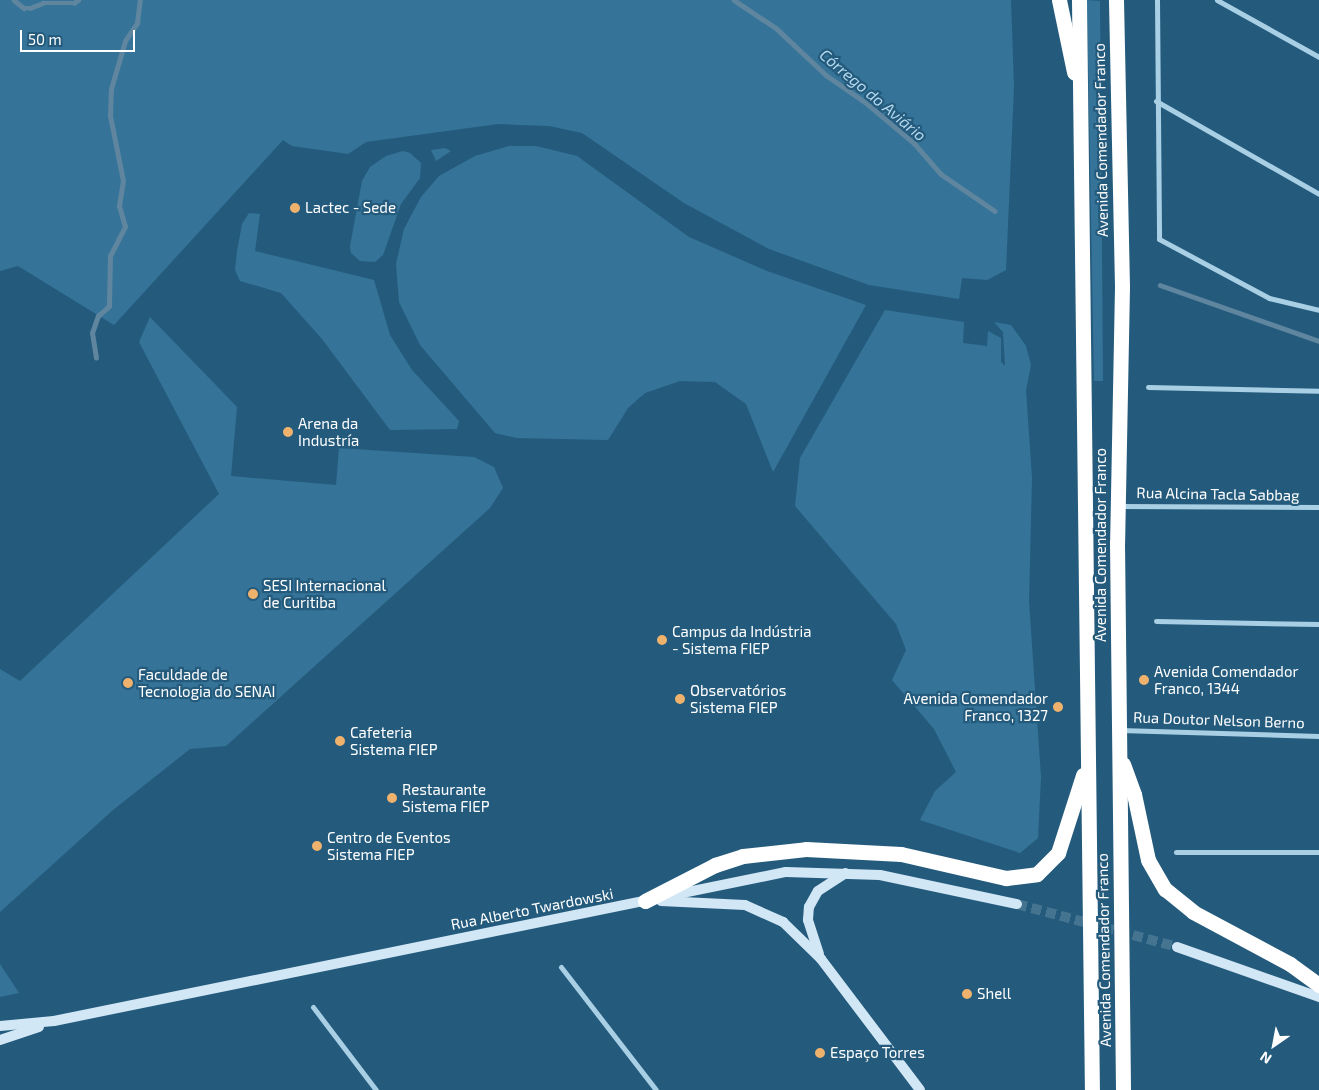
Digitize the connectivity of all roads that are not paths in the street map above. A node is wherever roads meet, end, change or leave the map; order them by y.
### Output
1 (1052, 0) edge
2 (1059, 0) edge
3 (1079, 0) edge
4 (1116, 0) edge
5 (1157, 0) edge
6 (1217, 0) edge
7 (1062, 19) junction
8 (1319, 57) edge
9 (1156, 101) junction
10 (1080, 102) junction
11 (1319, 194) edge
12 (1319, 310) edge
13 (1148, 387) dead end
14 (1319, 392) edge
15 (1117, 506) junction
16 (1319, 507) edge
17 (1156, 622) dead end
18 (1319, 624) edge
19 (1119, 730) junction
20 (1319, 736) edge
21 (1119, 753) junction
22 (1088, 756) junction
23 (1176, 852) dead end
24 (1319, 852) edge
25 (849, 872) junction
26 (645, 901) junction
27 (1017, 904) tunnel mouth
28 (1176, 947) tunnel mouth
29 (820, 959) junction
30 (562, 967) dead end
31 (1319, 985) edge
32 (1319, 996) edge
33 (313, 1007) dead end
34 (54, 1021) junction
35 (0, 1026) edge
36 (0, 1040) edge
37 (376, 1090) edge
38 (656, 1090) edge
39 (920, 1090) edge
40 (1092, 1090) edge
41 (1123, 1090) edge

1 - 7 main road
2 - 7 highway
3 - 10 highway, Avenida Comendador Franco
4 - 15 highway, Avenida Comendador Franco
5 - 9 street
6 - 8 street
7 - 10 highway
9 - 11 street
9 - 12 street
10 - 22 highway, Avenida Comendador Franco
13 - 14 street
15 - 16 street, Rua Alcina Tacla Sabbag
15 - 19 highway, Avenida Comendador Franco
17 - 18 street
19 - 20 street, Rua Doutor Nelson Berno
19 - 21 highway, Avenida Comendador Franco
21 - 31 highway
21 - 41 highway, Avenida Comendador Franco
22 - 26 highway
22 - 40 highway, Avenida Comendador Franco
23 - 24 street
25 - 26 main road, Rua Alberto Twardowski
25 - 27 main road, Rua Alberto Twardowski
25 - 29 main road
26 - 29 main road
26 - 34 main road, Rua Alberto Twardowski
28 - 32 main road
29 - 39 main road
30 - 38 street
33 - 37 street
34 - 35 main road, Rua Alberto Twardowski
34 - 36 main road, Rua Alberto Twardowski

